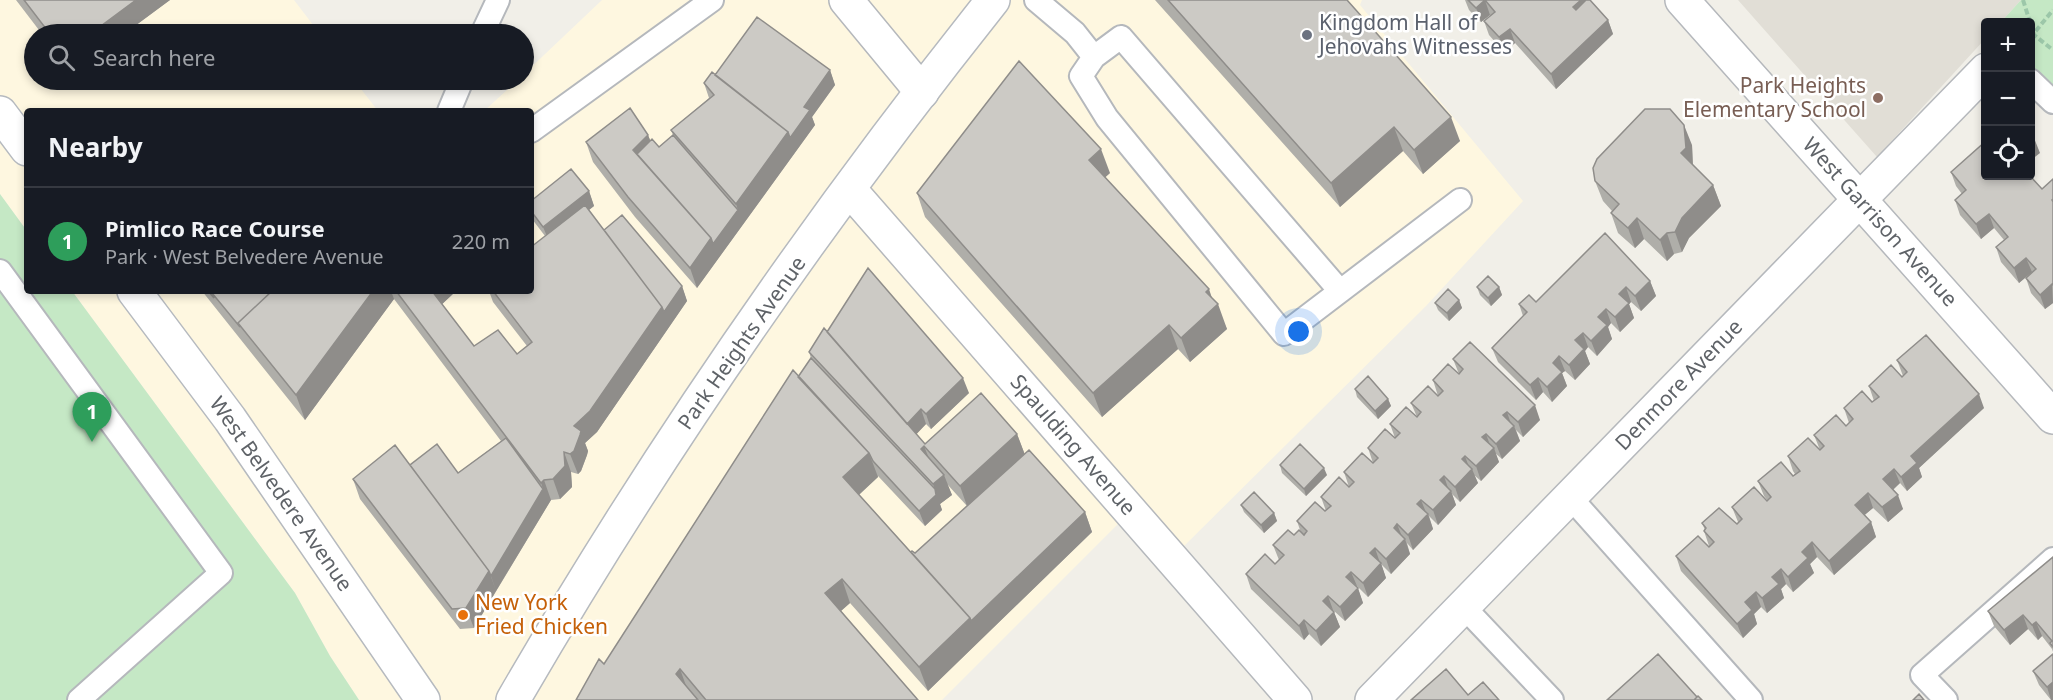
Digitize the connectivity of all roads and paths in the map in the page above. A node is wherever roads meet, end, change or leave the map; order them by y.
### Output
1 (498, 0) edge
2 (712, 0) edge
3 (846, 0) edge
4 (993, 0) edge
5 (1036, 0) edge
6 (1682, 0) edge
7 (2023, 0) edge
8 (2053, 10) edge
9 (2028, 18) edge
10 (487, 24) edge
11 (2035, 33) edge
12 (2035, 39) edge
13 (2053, 50) edge
14 (1094, 57) junction
15 (1984, 72) edge
16 (2035, 84) edge
17 (458, 90) edge
18 (922, 92) junction
19 (2053, 102) edge
20 (450, 108) edge
21 (0, 112) edge
22 (534, 129) edge
23 (24, 144) edge
24 (850, 190) junction
25 (1860, 199) junction
26 (1460, 200) dead end
27 (0, 271) edge
28 (1340, 291) junction
29 (136, 294) edge
30 (2053, 417) edge
31 (1570, 497) junction
32 (2053, 559) edge
33 (1463, 606) junction
34 (79, 700) edge
35 (423, 700) edge
36 (513, 700) edge
37 (1295, 700) edge
38 (1372, 700) edge
39 (1552, 700) edge
40 (1751, 700) edge
41 (1946, 700) edge

1 - 10 lane
2 - 22 lane
3 - 18 street
4 - 18 street, Park Heights Avenue
5 - 14 lane
6 - 25 street, West Garrison Avenue
7 - 9 path
8 - 11 path
12 - 13 path
14 - 28 lane
14 - 28 lane
15 - 25 street, Denmore Avenue
16 - 19 lane
17 - 20 lane
18 - 24 street, Park Heights Avenue
21 - 23 street
24 - 36 street, Park Heights Avenue
24 - 37 street, Spaulding Avenue
25 - 30 street, West Garrison Avenue
25 - 31 street, Denmore Avenue
26 - 28 lane
27 - 34 lane
29 - 35 street, West Belvedere Avenue
31 - 33 street, Denmore Avenue
31 - 40 lane
32 - 41 lane
33 - 38 street, Denmore Avenue
33 - 39 lane

